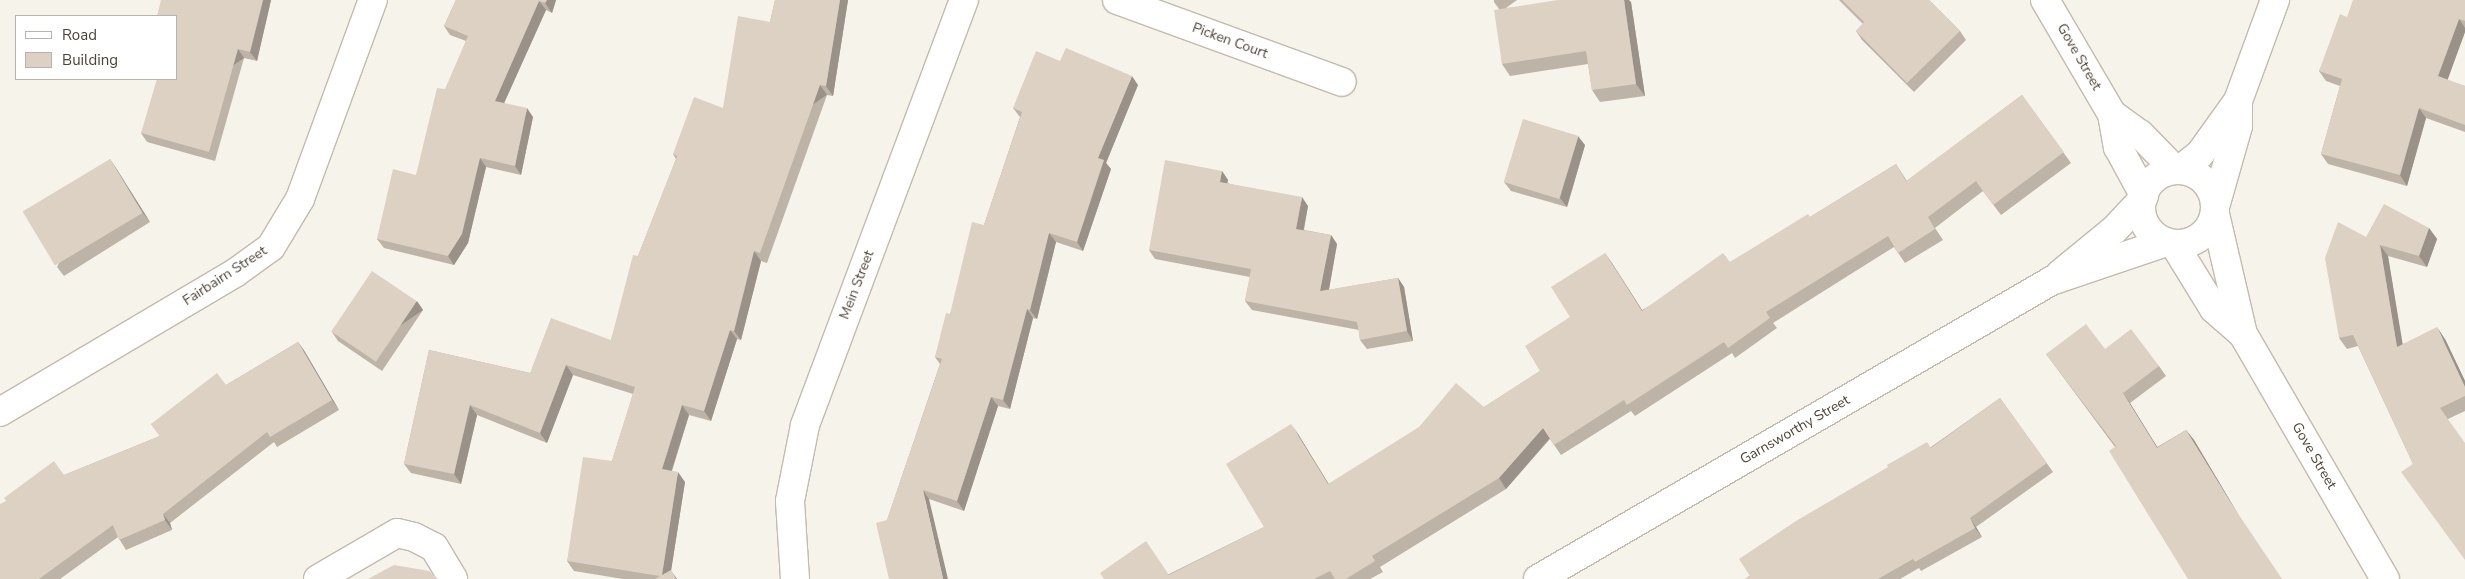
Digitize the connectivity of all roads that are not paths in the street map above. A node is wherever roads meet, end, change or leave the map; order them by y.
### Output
1 (373, 0) edge
2 (964, 0) edge
3 (1117, 0) edge
4 (2045, 0) edge
5 (2274, 0) edge
6 (1342, 82) dead end
7 (2238, 101) junction
8 (2112, 114) junction
9 (2177, 170) junction
10 (2143, 197) junction
11 (2215, 211) junction
12 (2170, 243) junction
13 (2051, 282) junction
14 (2243, 334) junction
15 (0, 412) edge
16 (318, 579) edge
17 (453, 579) edge
18 (795, 579) edge
19 (1538, 579) edge
20 (2385, 579) edge

1 - 15 street, Fairbairn Street
2 - 18 street, Mein Street
3 - 6 street, Picken Court
4 - 8 street, Gove Street
5 - 7 street
7 - 9 street
7 - 11 street
8 - 9 street, Gove Street
8 - 10 street, Gove Street
9 - 10 street
9 - 11 street
10 - 12 street
10 - 13 street, Garnsworthy Street
11 - 12 street
11 - 14 street, Gove Street
12 - 13 street, Garnsworthy Street
12 - 14 street, Gove Street
13 - 19 street, Garnsworthy Street
14 - 20 street, Gove Street
16 - 17 street

